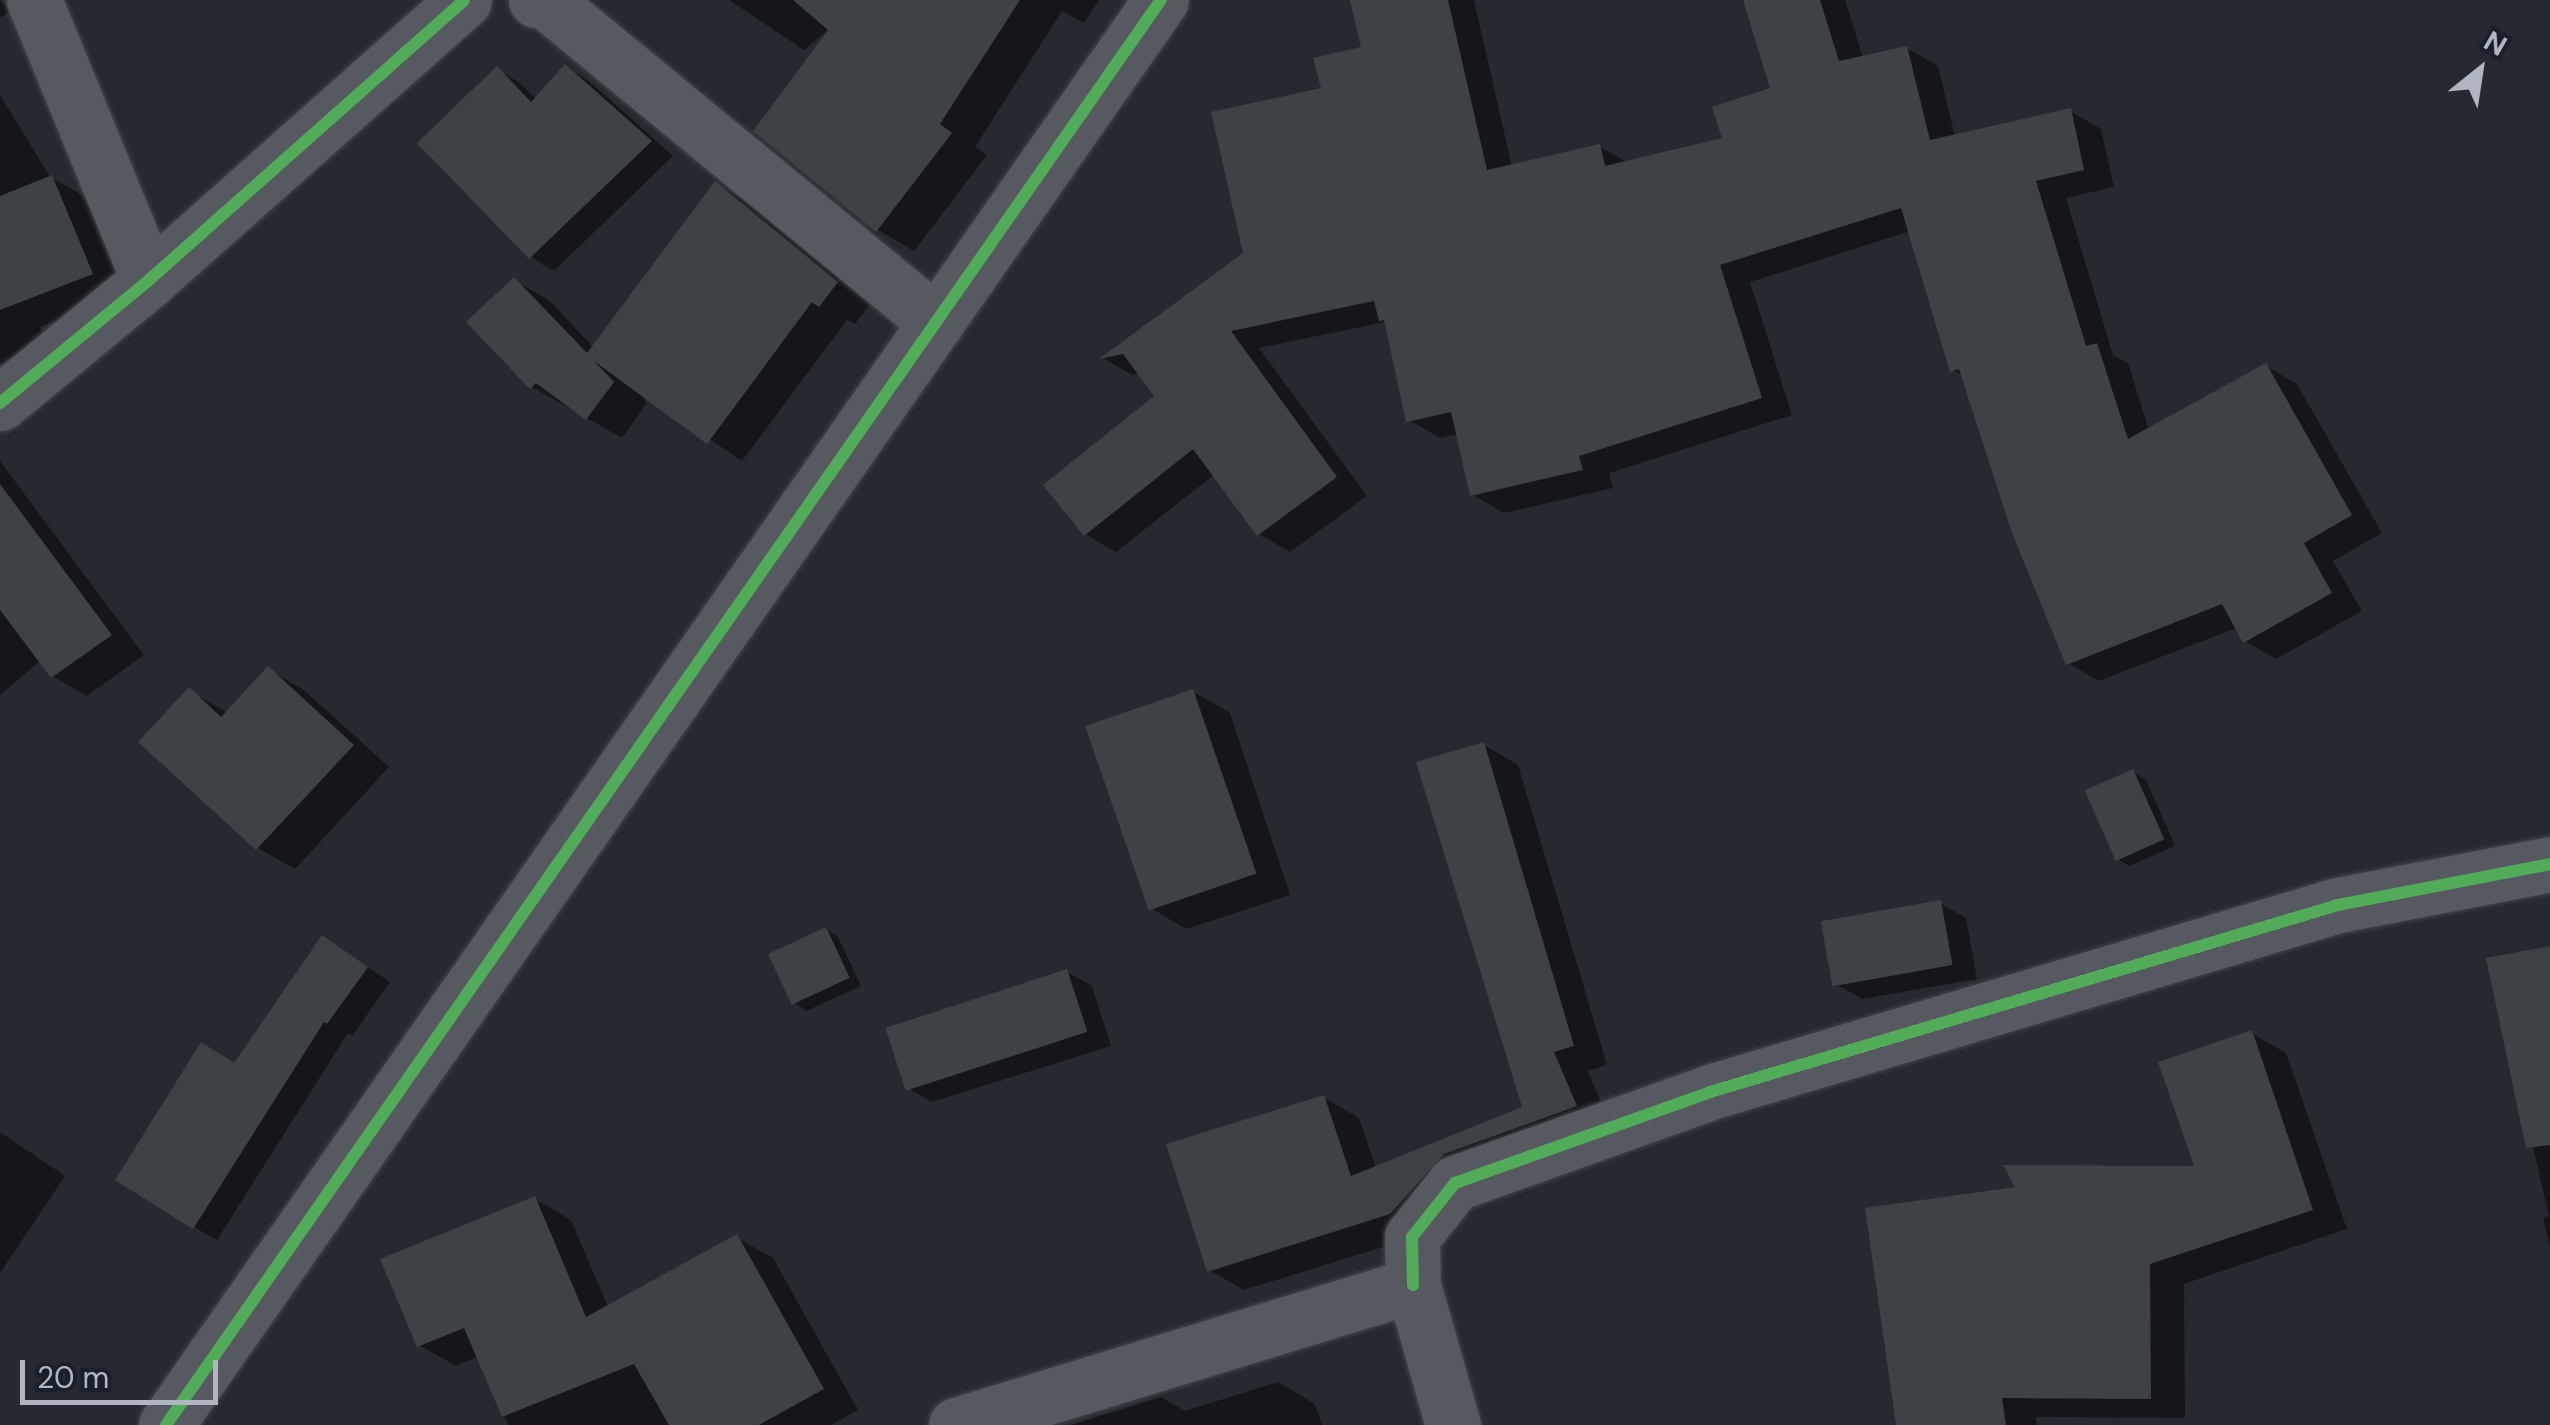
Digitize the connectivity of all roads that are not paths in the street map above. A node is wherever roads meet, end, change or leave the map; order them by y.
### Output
1 (34, 0) edge
2 (464, 0) edge
3 (536, 0) edge
4 (1160, 0) edge
5 (149, 280) junction
6 (936, 322) junction
7 (0, 403) edge
8 (2550, 864) edge
9 (1413, 1284) junction
10 (166, 1425) edge
11 (956, 1425) edge
12 (1452, 1425) edge

1 - 5 street
2 - 5 street
3 - 6 street
4 - 6 street
5 - 7 street
6 - 10 street
8 - 9 street
9 - 11 street
9 - 12 street

